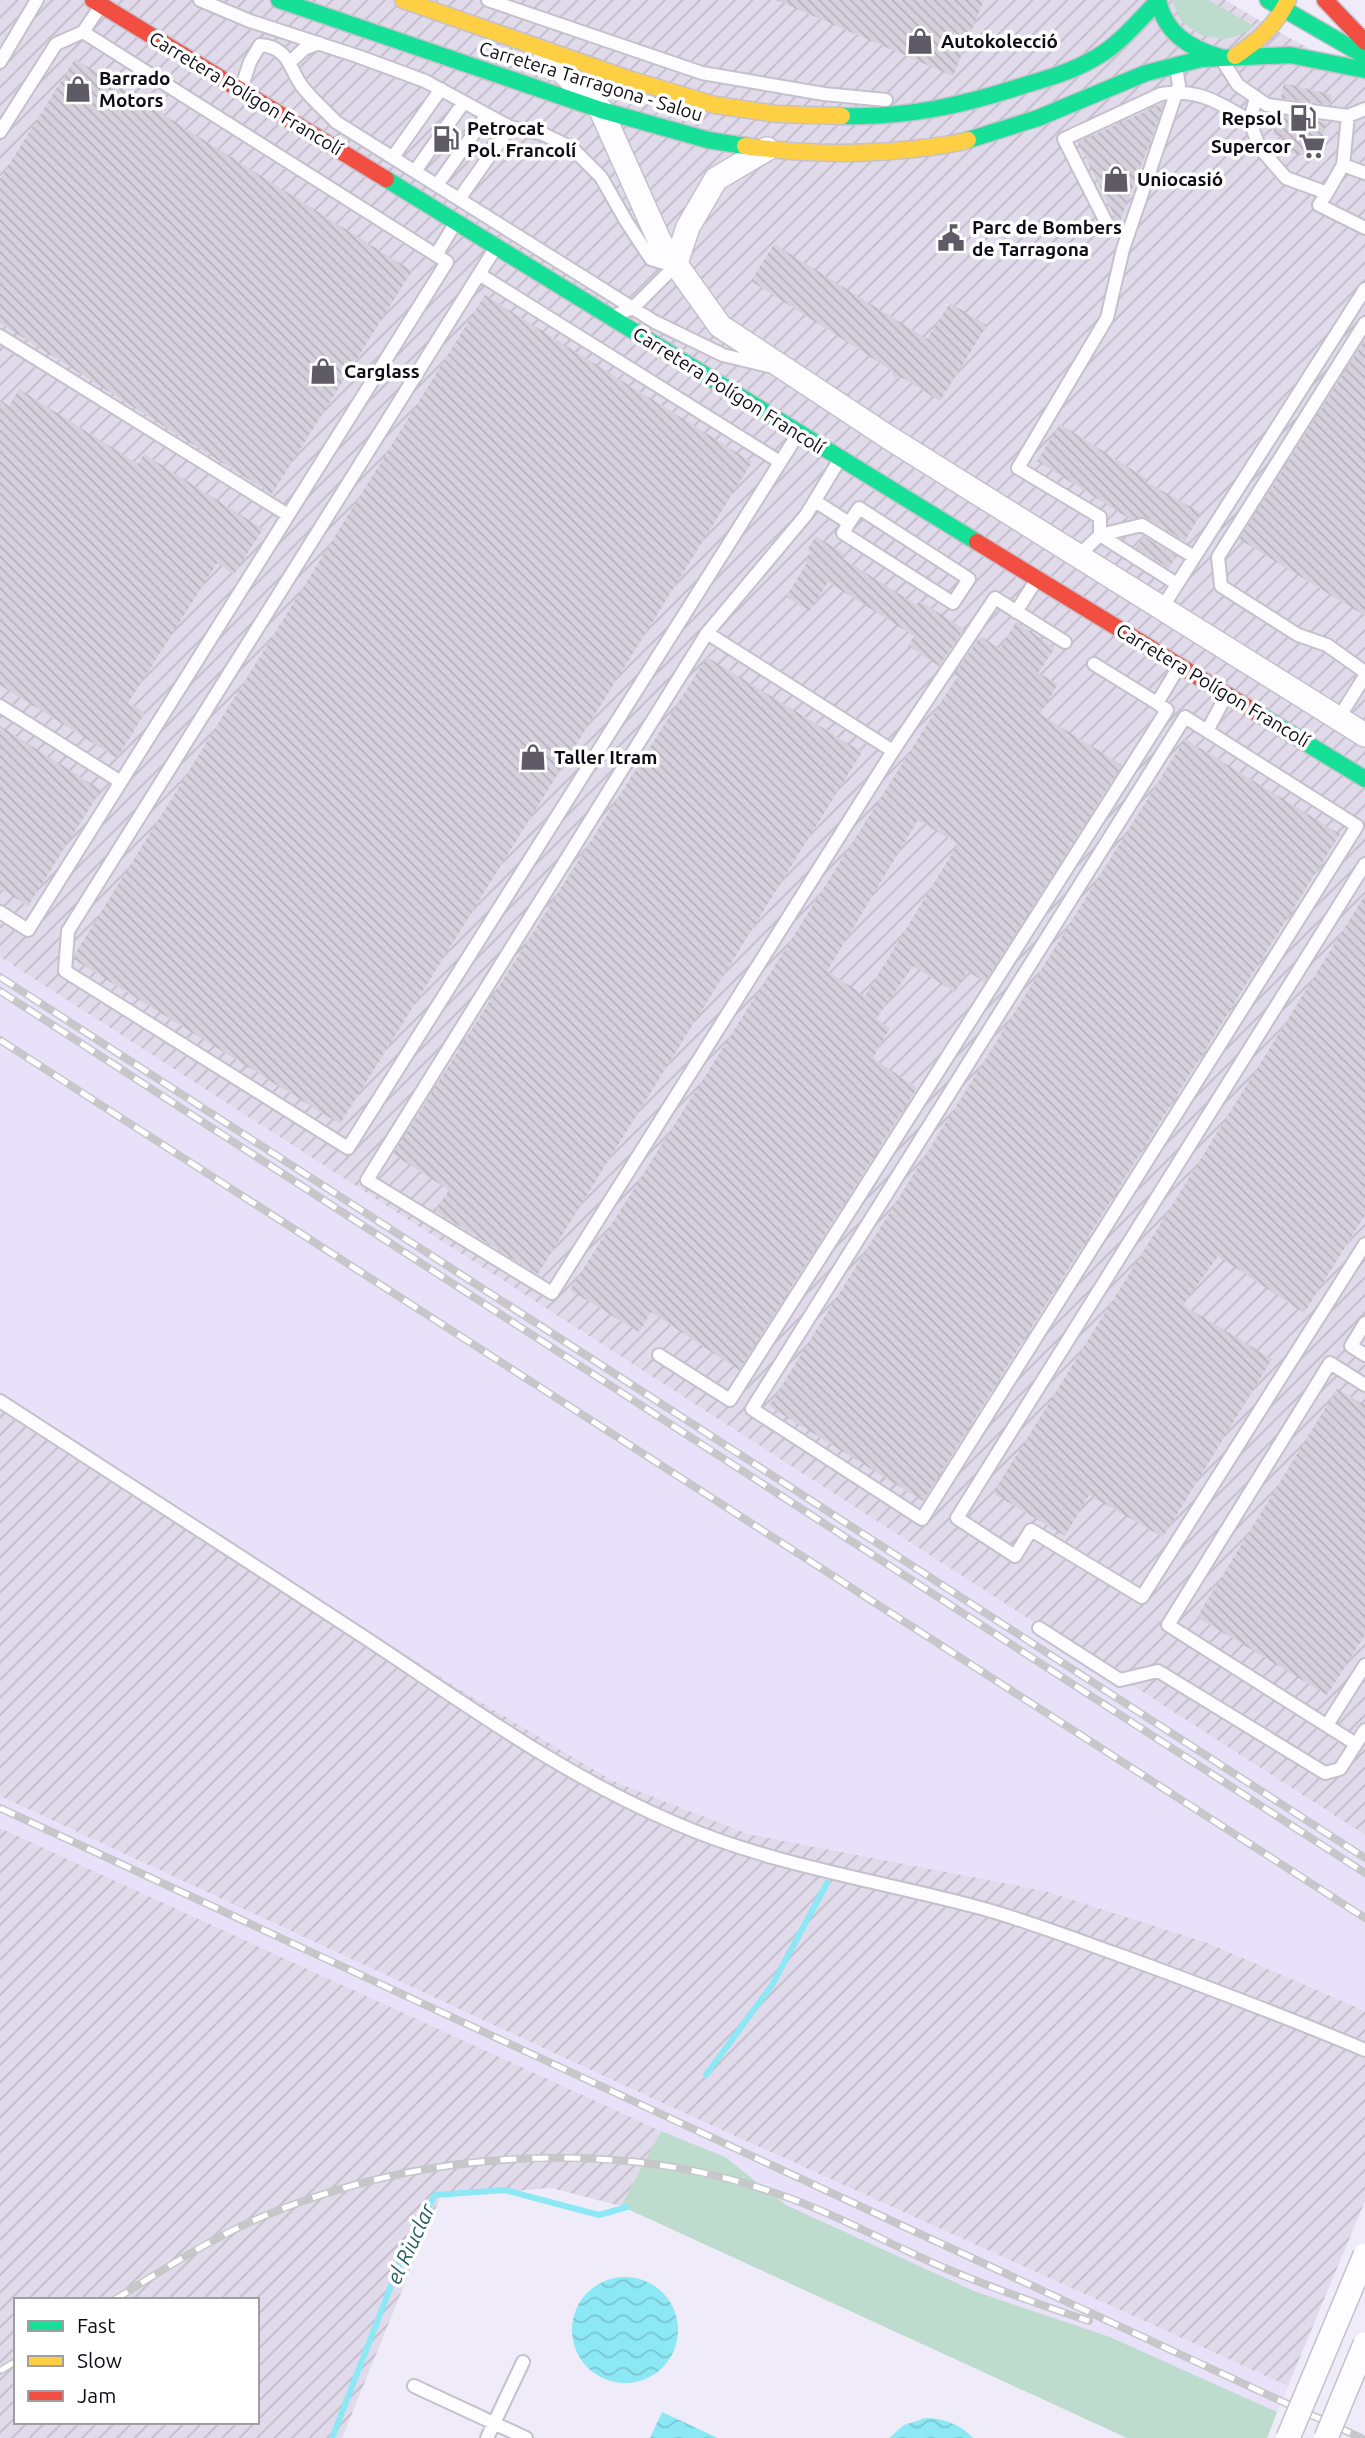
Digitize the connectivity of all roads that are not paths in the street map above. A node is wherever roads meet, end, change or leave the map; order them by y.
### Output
1 (37, 0) edge
2 (200, 0) edge
3 (279, 0) edge
4 (403, 0) edge
5 (488, 0) edge
6 (1138, 0) edge
7 (1268, 0) edge
8 (1325, 0) edge
9 (1158, 1) edge
10 (98, 3) edge
11 (1286, 5) edge
12 (1128, 31) junction
13 (83, 32) junction
14 (524, 41) junction
15 (1365, 42) edge
16 (319, 43) junction
17 (1227, 56) junction
18 (1365, 56) edge
19 (0, 62) edge
20 (290, 62) junction
21 (1175, 64) junction
22 (1365, 70) edge
23 (241, 89) junction
24 (442, 89) junction
25 (1176, 92) junction
26 (1256, 97) junction
27 (464, 102) junction
28 (946, 107) junction
29 (1365, 109) edge
30 (601, 110) junction
31 (487, 114) junction
32 (1348, 116) junction
33 (1250, 121) junction
34 (510, 127) junction
35 (0, 132) edge
36 (767, 149) junction
37 (393, 157) junction
38 (1343, 165) junction
39 (415, 172) junction
40 (1365, 173) edge
41 (437, 185) junction
42 (1327, 193) junction
43 (459, 199) junction
44 (457, 222) junction
45 (1365, 228) edge
46 (1128, 235) junction
47 (496, 246) junction
48 (436, 255) junction
49 (675, 266) junction
50 (479, 274) junction
51 (1365, 289) edge
52 (582, 299) junction
53 (634, 308) junction
54 (1365, 323) edge
55 (0, 336) edge
56 (787, 371) junction
57 (799, 433) junction
58 (841, 459) junction
59 (780, 462) junction
60 (815, 501) junction
61 (288, 516) junction
62 (849, 523) junction
63 (1100, 535) junction
64 (1078, 556) junction
65 (1194, 557) junction
66 (1037, 579) junction
67 (1177, 583) junction
68 (1162, 608) junction
69 (1017, 612) junction
70 (707, 633) junction
71 (1065, 642) dead end
72 (1094, 664) dead end
73 (1180, 665) junction
74 (1365, 674) edge
75 (1227, 694) junction
76 (1157, 703) junction
77 (0, 706) edge
78 (1338, 719) junction
79 (1207, 731) junction
80 (1365, 735) edge
81 (893, 751) junction
82 (1365, 779) edge
83 (121, 782) junction
84 (1365, 864) edge
85 (0, 912) edge
86 (1365, 1244) edge
87 (1365, 1323) edge
88 (659, 1355) dead end
89 (1365, 1355) edge
90 (1365, 1385) edge
91 (0, 1401) edge
92 (1039, 1628) dead end
93 (1365, 1665) edge
94 (1327, 1725) junction
95 (1365, 1730) edge
96 (1356, 1744) junction
97 (1365, 2050) edge
98 (1365, 2255) edge
99 (1365, 2344) edge
100 (523, 2362) dead end
101 (414, 2386) dead end
102 (494, 2423) junction
103 (487, 2438) edge
104 (526, 2438) edge
105 (1288, 2438) edge
106 (1326, 2438) edge

1 - 19 lane
2 - 16 lane
3 - 30 main road, Carretera Tarragona - Salou
4 - 14 main road, Carretera Tarragona - Salou
5 - 28 lane
6 - 12 main road
7 - 11 main road
8 - 15 main road
9 - 12 main road, Carretera Tarragona - Salou
9 - 17 main road
10 - 13 lane
10 - 23 main road, Carretera Polígon Francolí
11 - 17 main road
11 - 18 main road
12 - 28 main road, Carretera Tarragona - Salou
13 - 35 lane
13 - 48 lane
14 - 28 main road, Carretera Tarragona - Salou
14 - 30 street
16 - 20 lane
16 - 24 lane
17 - 21 main road, Carretera Tarragona - Salou
17 - 22 main road
17 - 26 lane
20 - 23 lane
20 - 37 lane
21 - 25 lane
21 - 36 main road, Carretera Tarragona - Salou
23 - 44 main road, Carretera Polígon Francolí
24 - 27 lane
24 - 37 lane
25 - 33 lane
25 - 46 lane
25 - 46 lane
26 - 32 lane
26 - 33 lane
27 - 31 lane
27 - 39 lane
29 - 32 lane
30 - 36 main road, Carretera Tarragona - Salou
30 - 49 street, Carretera Polígon Francolí
31 - 34 lane
31 - 41 lane
32 - 38 lane
33 - 42 lane
34 - 43 lane
34 - 49 lane
36 - 49 street
37 - 39 lane
38 - 40 lane
38 - 42 lane
39 - 41 lane
41 - 43 lane
42 - 45 lane
43 - 53 lane
44 - 47 main road, Carretera Polígon Francolí
44 - 48 lane
46 - 63 lane
47 - 50 lane
47 - 52 main road, Carretera Polígon Francolí
48 - 61 lane
49 - 53 lane
49 - 56 street, Carretera Polígon Francolí
50 - 59 lane
50 - 59 lane
51 - 65 lane
52 - 53 lane
52 - 57 main road, Carretera Polígon Francolí
53 - 56 lane
54 - 74 lane
55 - 61 lane
56 - 64 street, Carretera Polígon Francolí
57 - 58 main road, Carretera Polígon Francolí
57 - 59 lane
58 - 60 lane
58 - 66 main road, Carretera Polígon Francolí
60 - 62 lane
60 - 70 lane
61 - 83 lane
62 - 62 lane
63 - 64 lane
63 - 65 lane
63 - 67 lane
64 - 68 street, Carretera Polígon Francolí
65 - 67 lane
66 - 69 lane
66 - 73 main road, Carretera Polígon Francolí
67 - 68 lane
68 - 78 street, Carretera Polígon Francolí
69 - 71 lane
69 - 81 lane
70 - 81 lane
70 - 81 lane
72 - 76 lane
73 - 75 main road, Carretera Polígon Francolí
73 - 76 lane
74 - 78 lane
75 - 79 lane
75 - 82 main road, Carretera Polígon Francolí
76 - 88 lane
77 - 83 lane
78 - 80 street, Carretera Polígon Francolí
79 - 79 lane
83 - 85 lane
84 - 86 lane
87 - 89 lane
90 - 94 lane
91 - 97 lane
92 - 96 lane
93 - 94 lane
94 - 96 lane
95 - 96 lane
98 - 105 street, bridge
99 - 106 street, bridge
100 - 102 lane
101 - 102 lane
102 - 103 lane
102 - 104 lane

